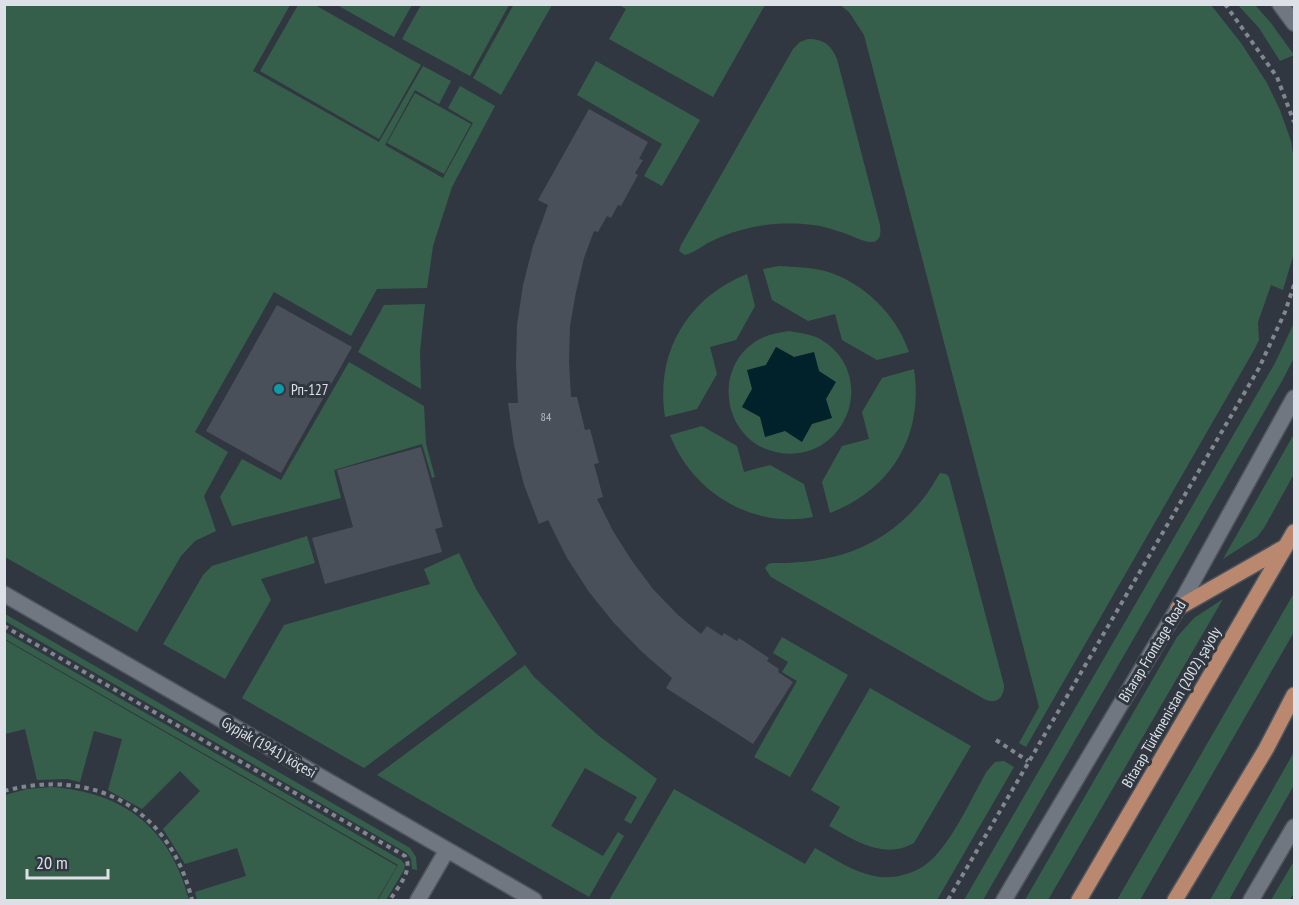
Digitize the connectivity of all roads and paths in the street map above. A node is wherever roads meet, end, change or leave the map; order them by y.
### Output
1 (1225, 4) edge
2 (1280, 4) edge
3 (1294, 23) edge
4 (1294, 122) edge
5 (1294, 285) edge
6 (1294, 398) edge
7 (1294, 532) edge
8 (1286, 547) junction
9 (4, 594) edge
10 (1178, 608) junction
11 (4, 626) edge
12 (1294, 695) edge
13 (996, 740) dead end
14 (1028, 761) junction
15 (4, 791) edge
16 (1294, 827) edge
17 (447, 850) junction
18 (192, 900) edge
19 (390, 900) edge
20 (418, 900) edge
21 (534, 900) edge
22 (948, 900) edge
23 (1004, 900) edge
24 (1079, 900) edge
25 (1175, 900) edge
26 (1251, 900) edge

1 - 4 path
2 - 3 street
5 - 14 path
6 - 10 street, Bitarap Frontage Road
7 - 8 main road, Bitarap Türkmenistan (2002) şaýoly
8 - 10 main road
8 - 24 main road, Bitarap Türkmenistan (2002) şaýoly
9 - 17 street, Gypjak (1941) köçesi
10 - 23 street, Bitarap Frontage Road
11 - 19 path
12 - 25 main road
13 - 14 path
14 - 22 path
15 - 18 path
16 - 26 street
17 - 20 street
17 - 21 street, Gypjak (1941) köçesi

